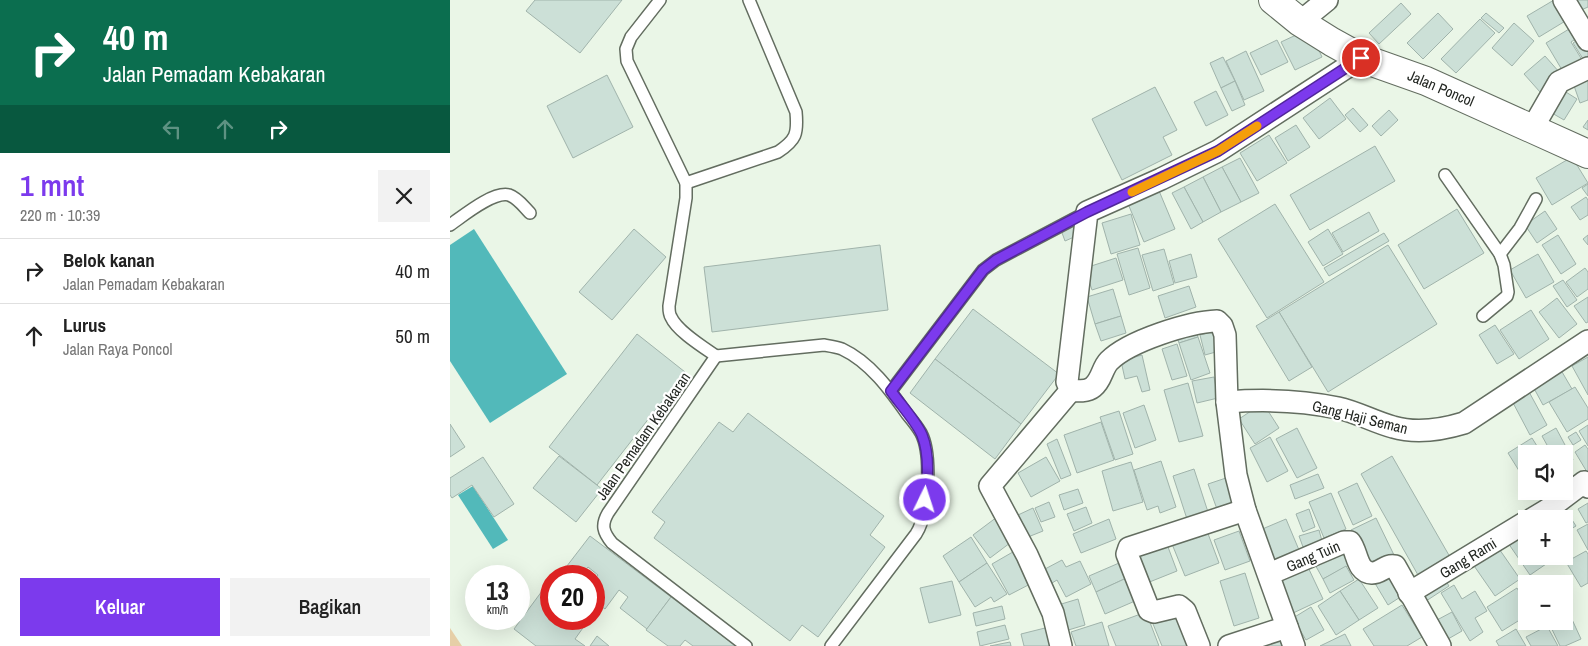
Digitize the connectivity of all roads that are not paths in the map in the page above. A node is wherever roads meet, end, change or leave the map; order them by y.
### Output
1 (660, 0) edge
2 (749, 0) edge
3 (1273, 0) edge
4 (1327, 0) edge
5 (1564, 0) edge
6 (1300, 22) junction
7 (1588, 40) edge
8 (1361, 58) junction
9 (1588, 68) edge
10 (1532, 129) junction
11 (1588, 154) edge
12 (1445, 175) dead end
13 (686, 183) junction
14 (1536, 199) dead end
15 (1087, 212) junction
16 (530, 213) dead end
17 (450, 225) edge
18 (1500, 254) junction
19 (1483, 316) dead end
20 (1588, 341) edge
21 (716, 356) junction
22 (1071, 390) junction
23 (891, 391) junction
24 (1228, 402) junction
25 (1587, 483) edge
26 (1245, 510) junction
27 (1547, 510) edge
28 (1518, 527) edge
29 (1269, 574) junction
30 (1409, 593) junction
31 (1290, 636) edge
32 (746, 646) edge
33 (831, 646) edge
34 (1061, 646) edge
35 (1199, 646) edge
36 (1228, 646) edge
37 (1440, 646) edge

1 - 13 lane
2 - 13 lane
3 - 6 street, Jalan Poncol
4 - 6 street
5 - 7 street
6 - 8 street, Jalan Poncol
8 - 10 street, Jalan Poncol
8 - 15 street
9 - 10 street
10 - 11 street, Jalan Poncol
12 - 18 lane
13 - 21 lane
14 - 18 lane
15 - 22 street
15 - 23 lane
16 - 17 lane
18 - 19 lane
20 - 24 street, Gang Haji Seman
21 - 23 lane
21 - 32 lane, Jalan Pemadam Kebakaran
22 - 24 street
22 - 34 street
23 - 33 lane
24 - 26 street
25 - 27 street
26 - 29 street
26 - 35 street
28 - 30 street, Gang Rami
29 - 30 street, Gang Tuin
29 - 31 street
30 - 37 street, Gang Tuin
31 - 36 street

